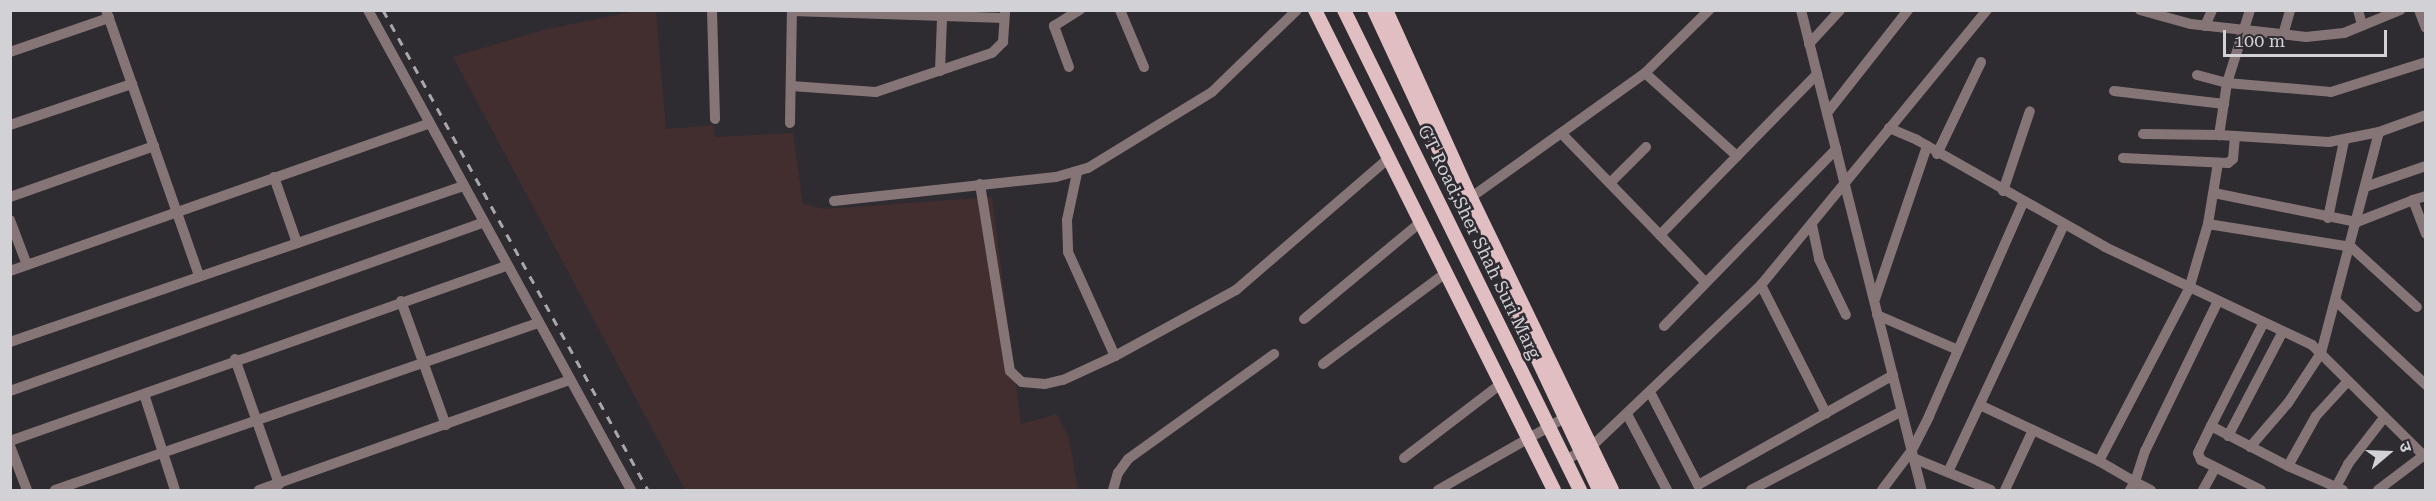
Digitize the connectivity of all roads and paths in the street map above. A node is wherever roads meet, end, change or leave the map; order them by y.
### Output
1 (368, 10) edge
2 (712, 10) edge
3 (1080, 10) edge
4 (1120, 10) edge
5 (1297, 10) edge
6 (1315, 10) edge
7 (1344, 10) edge
8 (1374, 10) edge
9 (1386, 10) edge
10 (1709, 10) edge
11 (1800, 10) edge
12 (1840, 10) edge
13 (1908, 10) edge
14 (1987, 10) edge
15 (2140, 10) edge
16 (2212, 10) edge
17 (2250, 10) edge
18 (2290, 10) edge
19 (2358, 10) edge
20 (2400, 10) edge
21 (2419, 10) edge
22 (792, 11) edge
23 (108, 14) edge
24 (910, 14) edge
25 (1004, 14) edge
26 (942, 19) junction
27 (2362, 25) junction
28 (2205, 26) junction
29 (2426, 28) edge
30 (2243, 31) junction
31 (2283, 35) junction
32 (1809, 44) junction
33 (10, 52) edge
34 (1981, 62) dead end
35 (2426, 62) edge
36 (1144, 66) dead end
37 (1069, 67) dead end
38 (940, 71) junction
39 (1645, 73) junction
40 (1817, 74) junction
41 (2197, 75) dead end
42 (2227, 83) junction
43 (132, 84) junction
44 (791, 86) junction
45 (2114, 91) dead end
46 (2224, 104) junction
47 (2030, 111) dead end
48 (1827, 113) junction
49 (2426, 115) edge
50 (715, 119) dead end
51 (790, 123) dead end
52 (427, 124) junction
53 (10, 125) edge
54 (1889, 128) junction
55 (2379, 132) junction
56 (2143, 134) dead end
57 (1563, 135) junction
58 (2219, 135) junction
59 (2235, 136) junction
60 (2344, 141) junction
61 (154, 146) junction
62 (1927, 146) junction
63 (1646, 147) dead end
64 (1836, 149) junction
65 (1937, 154) junction
66 (1737, 156) junction
67 (1389, 158) junction
68 (2123, 158) dead end
69 (2218, 163) junction
70 (2426, 166) edge
71 (1077, 173) junction
72 (274, 177) junction
73 (1610, 183) junction
74 (980, 184) junction
75 (1845, 186) junction
76 (461, 187) junction
77 (2365, 187) junction
78 (2003, 191) junction
79 (2214, 193) junction
80 (2426, 196) edge
81 (10, 197) edge
82 (1467, 199) junction
83 (2413, 200) junction
84 (834, 201) dead end
85 (2023, 203) junction
86 (176, 211) junction
87 (2328, 218) junction
88 (10, 220) edge
89 (1422, 221) junction
90 (2357, 222) junction
91 (482, 223) junction
92 (2208, 224) junction
93 (1812, 225) junction
94 (2064, 225) junction
95 (2426, 234) edge
96 (1660, 235) junction
97 (297, 243) junction
98 (2351, 247) junction
99 (27, 265) junction
100 (506, 266) junction
101 (10, 271) edge
102 (1447, 272) junction
103 (200, 276) junction
104 (1706, 283) junction
105 (1761, 285) junction
106 (2189, 289) junction
107 (1874, 300) junction
108 (401, 301) junction
109 (2337, 302) junction
110 (2217, 303) junction
111 (2417, 307) dead end
112 (1846, 315) dead end
113 (1877, 315) junction
114 (1304, 319) dead end
115 (538, 323) junction
116 (2263, 324) junction
117 (1664, 326) dead end
118 (2282, 333) junction
119 (10, 342) edge
120 (1958, 350) junction
121 (2321, 353) junction
122 (1274, 354) dead end
123 (1115, 356) junction
124 (235, 359) junction
125 (424, 361) junction
126 (1323, 364) dead end
127 (1893, 375) junction
128 (570, 380) junction
129 (2347, 382) junction
130 (1502, 383) junction
131 (2426, 385) edge
132 (10, 391) edge
133 (1650, 392) junction
134 (144, 394) junction
135 (1982, 406) junction
136 (1902, 411) junction
137 (1826, 413) junction
138 (1627, 414) junction
139 (1566, 417) junction
140 (2383, 419) junction
141 (258, 420) junction
142 (446, 425) junction
143 (2211, 426) junction
144 (1550, 427) junction
145 (2033, 430) junction
146 (2228, 436) junction
147 (1530, 439) junction
148 (10, 441) edge
149 (10, 446) edge
150 (2250, 447) junction
151 (1587, 450) junction
152 (163, 454) junction
153 (1913, 454) junction
154 (2424, 457) edge
155 (1404, 458) dead end
156 (1565, 460) junction
157 (2099, 462) junction
158 (2288, 466) junction
159 (2215, 468) junction
160 (1949, 470) junction
161 (279, 484) junction
162 (2132, 486) edge
163 (2340, 489) edge
164 (27, 490) edge
165 (55, 490) edge
166 (176, 490) edge
167 (259, 490) edge
168 (631, 490) edge
169 (1113, 490) edge
170 (1437, 490) edge
171 (1554, 490) edge
172 (1580, 490) edge
173 (1599, 490) edge
174 (1612, 490) edge
175 (1668, 490) edge
176 (1751, 490) edge
177 (1881, 490) edge
178 (1922, 490) edge
179 (1991, 490) edge
180 (2005, 490) edge
181 (2151, 490) edge
182 (2203, 490) edge
183 (2261, 490) edge
184 (2378, 490) edge

1 - 52 street
2 - 50 street
3 - 37 street
4 - 36 street
5 - 71 street
6 - 67 main road
7 - 144 main road, GT Road;Sher Shah Suri Marg
8 - 82 main road, GT Road;Sher Shah Suri Marg
9 - 82 main road
10 - 39 street
11 - 32 street
12 - 32 street
13 - 48 street
14 - 54 street
15 - 28 street
16 - 28 street
17 - 30 street
18 - 31 street
19 - 27 street
20 - 27 street
21 - 29 street
22 - 24 street
22 - 44 street
23 - 33 street
23 - 43 street
24 - 26 street
25 - 26 street
25 - 38 street
26 - 38 street
27 - 31 street
28 - 30 street
30 - 31 street
30 - 42 street
32 - 40 street
34 - 65 street
35 - 42 street
38 - 44 street
39 - 57 street
39 - 66 street
40 - 48 street
40 - 66 street
41 - 42 street
42 - 46 street
43 - 53 street
43 - 61 street
44 - 51 street
45 - 46 street
46 - 58 street
47 - 78 street
48 - 64 street
49 - 55 street
52 - 72 street
52 - 76 street
54 - 62 street
54 - 75 street
55 - 60 street
55 - 77 street
56 - 58 street
57 - 73 street
57 - 82 street
58 - 59 street
59 - 60 street
59 - 69 street
60 - 87 street
61 - 81 street
61 - 86 street
62 - 65 street
62 - 107 street
63 - 73 street
64 - 75 street
64 - 104 street
65 - 78 street
66 - 96 street
67 - 89 main road
67 - 123 street
68 - 69 street
69 - 79 street
70 - 77 street
71 - 74 street
71 - 123 street
72 - 86 street
72 - 97 street
73 - 96 street
74 - 84 street
74 - 123 street
75 - 93 street
75 - 107 street
76 - 91 street
76 - 97 street
77 - 90 street
78 - 85 street
79 - 87 street
79 - 92 street
80 - 83 street
82 - 139 main road, GT Road;Sher Shah Suri Marg
82 - 151 main road
83 - 90 street
83 - 95 street
85 - 94 street
85 - 120 street
86 - 99 street
86 - 103 street
87 - 90 street
88 - 99 street
89 - 102 main road
89 - 114 street
90 - 98 street
91 - 100 street
91 - 132 street
92 - 98 street
92 - 106 street
93 - 105 street
93 - 112 street
94 - 106 street
94 - 135 street
96 - 104 street
97 - 103 street
98 - 109 street
98 - 111 street
99 - 101 street
100 - 108 street
100 - 115 street
102 - 126 street
102 - 130 main road
103 - 119 street
104 - 117 street
105 - 133 street
105 - 137 street
106 - 110 street
106 - 157 street
107 - 113 street
108 - 124 street
108 - 125 street
109 - 121 street
109 - 131 street
110 - 116 street
110 - 162 street
113 - 120 street
113 - 127 street
115 - 125 street
115 - 128 street
116 - 118 street
116 - 143 street
118 - 121 street
118 - 146 street
120 - 153 street
121 - 129 street
121 - 150 street
122 - 169 street
124 - 134 street
124 - 141 street
125 - 141 street
125 - 142 street
127 - 136 street
127 - 137 street
128 - 142 street
128 - 168 street
129 - 140 street
129 - 158 street
130 - 147 main road
130 - 155 street
133 - 137 street
133 - 138 street
134 - 148 street
134 - 152 street
135 - 145 street
135 - 160 street
136 - 153 street
136 - 176 street
138 - 151 street
138 - 175 street
139 - 144 street
139 - 151 main road, GT Road;Sher Shah Suri Marg
140 - 154 street
140 - 163 street
141 - 152 street
141 - 161 street
142 - 161 street
143 - 146 street
143 - 159 street
144 - 147 street
144 - 156 main road, GT Road;Sher Shah Suri Marg
145 - 157 street
145 - 180 street
146 - 150 street
147 - 170 street
147 - 171 main road
149 - 164 street
150 - 158 street
151 - 156 street
151 - 173 main road, GT Road;Sher Shah Suri Marg
151 - 174 main road
152 - 165 street
152 - 166 street
153 - 160 street
153 - 177 street
153 - 178 street
154 - 184 street
156 - 172 main road, GT Road;Sher Shah Suri Marg
157 - 162 street
158 - 163 street
159 - 182 street
159 - 183 street
160 - 179 street
161 - 167 street
162 - 181 street

